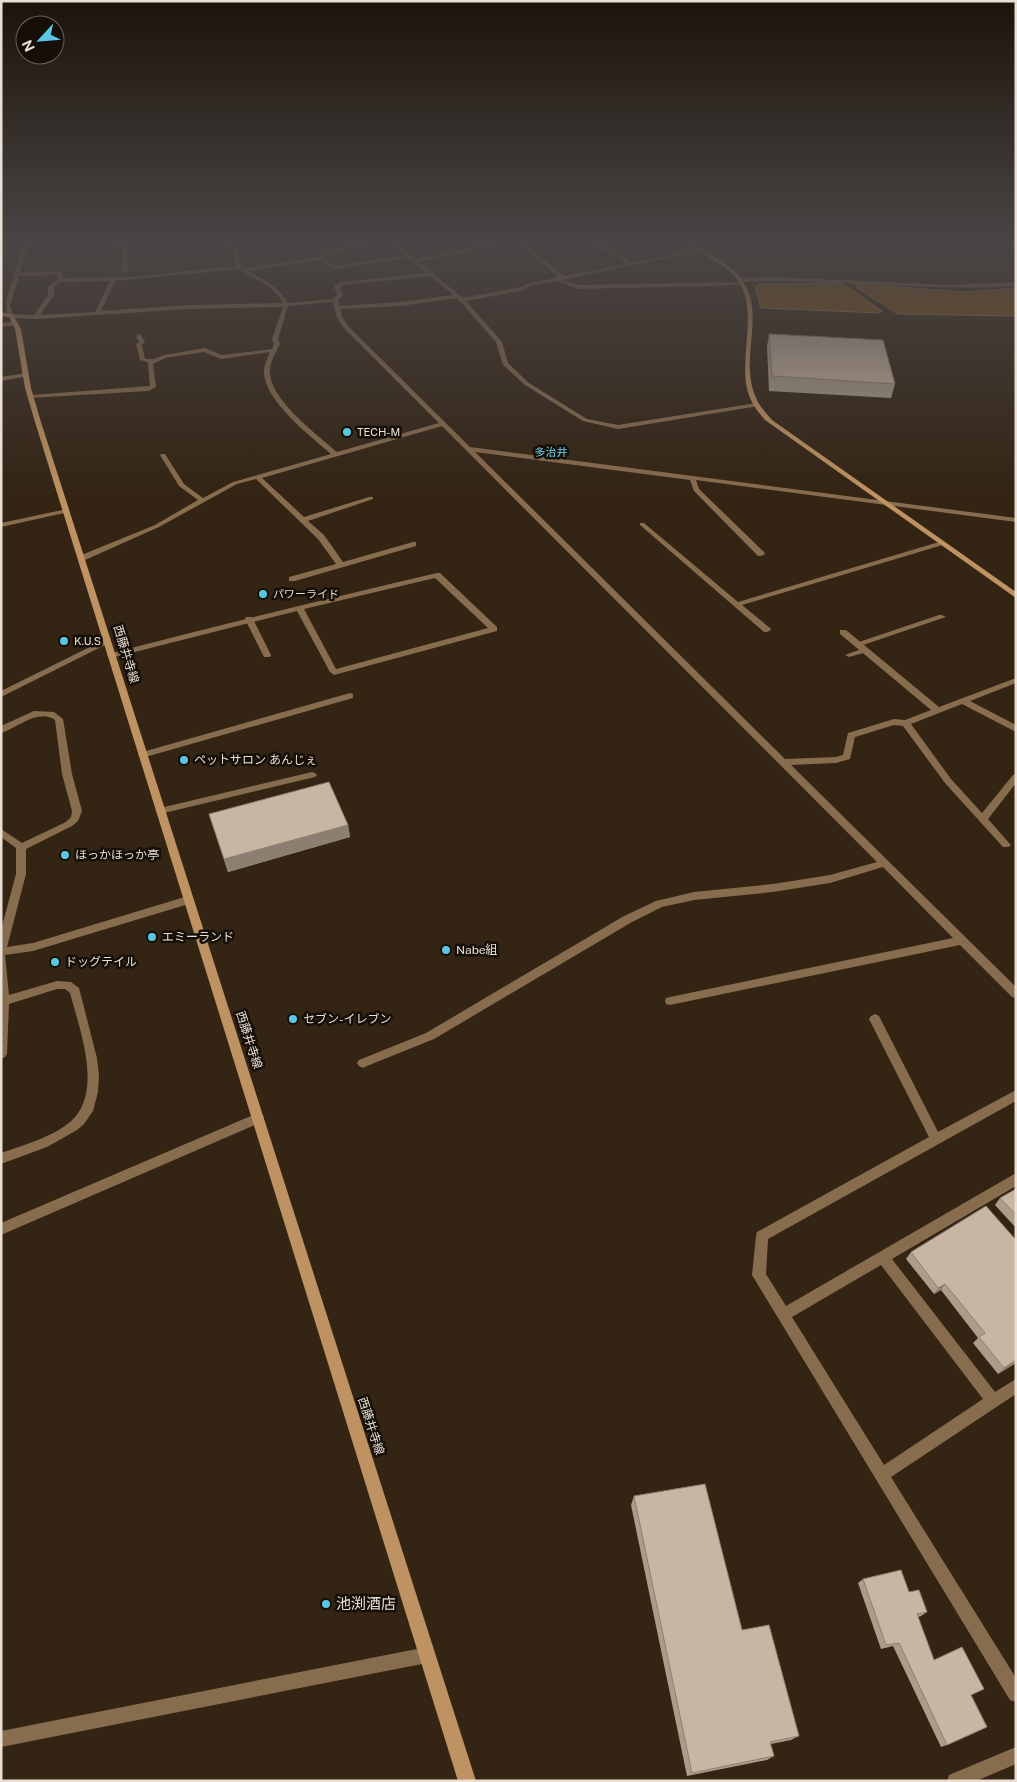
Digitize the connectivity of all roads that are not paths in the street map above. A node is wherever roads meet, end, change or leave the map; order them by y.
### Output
1 (16, 327) edge
2 (279, 327) edge
3 (346, 327) edge
4 (486, 327) edge
5 (749, 327) edge
6 (139, 336) dead end
7 (274, 350) junction
8 (152, 361) junction
9 (26, 375) junction
10 (1, 379) edge
11 (31, 397) junction
12 (757, 405) junction
13 (444, 424) junction
14 (470, 449) junction
15 (335, 454) junction
16 (163, 455) dead end
17 (257, 477) junction
18 (694, 480) junction
19 (371, 498) dead end
20 (202, 500) junction
21 (882, 502) junction
22 (67, 511) junction
23 (303, 520) junction
24 (1016, 520) edge
25 (642, 524) dead end
26 (1, 525) edge
27 (413, 544) dead end
28 (942, 544) junction
29 (761, 554) dead end
30 (82, 558) junction
31 (341, 565) junction
32 (292, 579) dead end
33 (1016, 596) edge
34 (738, 604) junction
35 (300, 608) junction
36 (942, 617) dead end
37 (249, 620) junction
38 (767, 630) dead end
39 (843, 632) dead end
40 (106, 642) junction
41 (861, 647) junction
42 (267, 655) dead end
43 (849, 655) dead end
44 (111, 656) junction
45 (1016, 680) edge
46 (1, 694) edge
47 (350, 696) dead end
48 (963, 701) junction
49 (938, 711) junction
50 (906, 723) junction
51 (1016, 729) edge
52 (1, 730) edge
53 (142, 755) junction
54 (784, 762) junction
55 (312, 775) dead end
56 (1016, 777) edge
57 (160, 811) junction
58 (982, 819) junction
59 (1, 832) edge
60 (1006, 845) dead end
61 (21, 847) junction
62 (886, 863) junction
63 (188, 900) junction
64 (963, 940) junction
65 (1, 952) edge
66 (1, 957) edge
67 (1016, 994) edge
68 (4, 1001) junction
69 (670, 1001) dead end
70 (875, 1019) dead end
71 (1, 1054) edge
72 (363, 1063) dead end
73 (1016, 1095) edge
74 (258, 1118) junction
75 (936, 1140) junction
76 (1, 1159) edge
77 (1016, 1179) edge
78 (1, 1230) edge
79 (883, 1258) junction
80 (783, 1315) junction
81 (1016, 1386) edge
82 (993, 1401) junction
83 (882, 1475) junction
84 (427, 1655) junction
85 (1016, 1694) edge
86 (1, 1740) edge
87 (1016, 1754) edge
88 (467, 1781) edge
89 (954, 1781) edge

1 - 9 main road, 西藤井寺線
2 - 7 street
3 - 13 street
4 - 12 street
5 - 12 main road
6 - 8 street
7 - 8 street
7 - 15 street
8 - 11 street
9 - 10 street
9 - 11 main road, 西藤井寺線
11 - 22 main road, 西藤井寺線
12 - 21 main road
13 - 14 street
13 - 15 street
14 - 18 street
14 - 54 street
15 - 17 street
16 - 20 street
17 - 20 street
17 - 23 street
18 - 21 street
18 - 29 street
19 - 23 street
20 - 30 street
21 - 24 street
21 - 28 main road
22 - 26 street
22 - 30 main road, 西藤井寺線
23 - 31 street
25 - 34 street
27 - 31 street
28 - 33 main road
28 - 34 street
30 - 40 main road, 西藤井寺線
31 - 32 street
34 - 38 street
35 - 35 street
35 - 37 street
36 - 41 street
37 - 42 street
37 - 44 street
39 - 41 street
40 - 44 main road, 西藤井寺線
40 - 46 street
41 - 43 street
41 - 49 street
44 - 53 main road, 西藤井寺線
45 - 48 street
47 - 53 street
48 - 49 street
48 - 51 street
49 - 50 street
50 - 54 street
50 - 58 street
52 - 61 street
53 - 57 main road, 西藤井寺線
54 - 62 street
55 - 57 street
56 - 58 street
57 - 63 main road, 西藤井寺線
58 - 60 street
59 - 61 street
61 - 65 street
62 - 64 street
62 - 72 street
63 - 65 street
63 - 74 main road, 西藤井寺線
64 - 67 street
64 - 69 street
66 - 68 street
68 - 71 street
68 - 76 street
70 - 75 street
73 - 75 street
74 - 78 street
74 - 84 main road, 西藤井寺線
75 - 80 street
77 - 79 street
79 - 80 street
79 - 82 street
80 - 83 street
81 - 82 street
82 - 83 street
83 - 85 street
84 - 86 street
84 - 88 main road, 西藤井寺線
87 - 89 street

